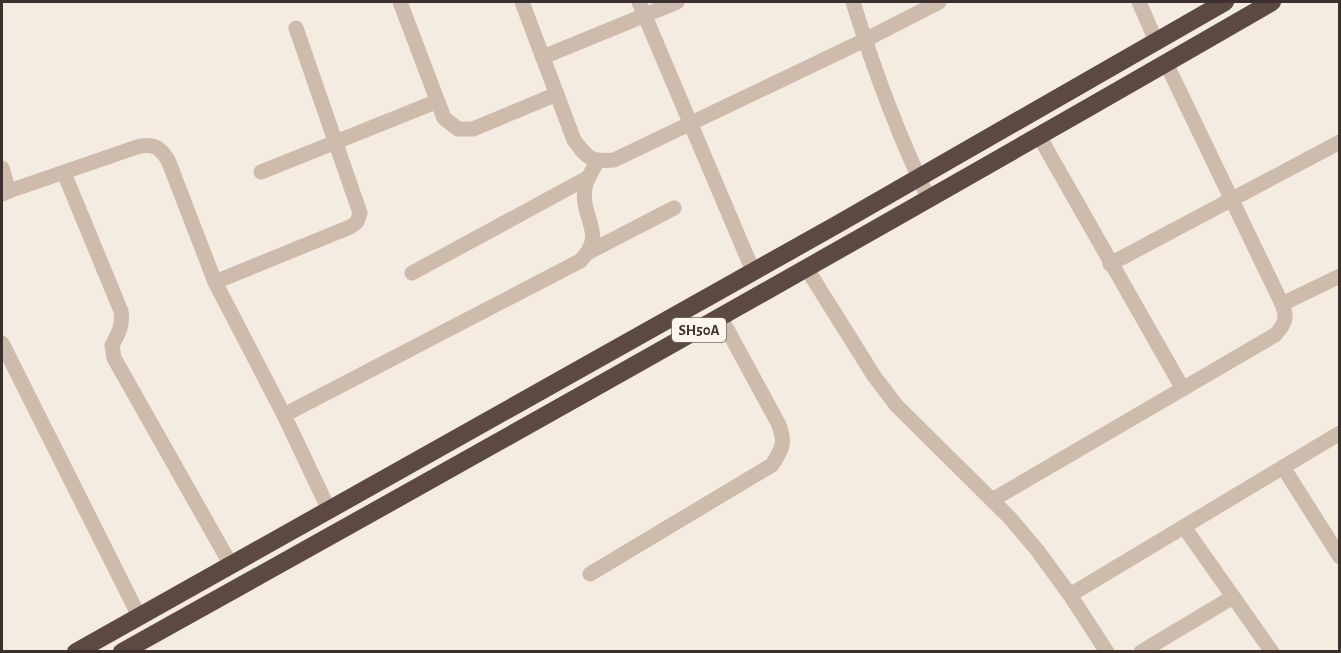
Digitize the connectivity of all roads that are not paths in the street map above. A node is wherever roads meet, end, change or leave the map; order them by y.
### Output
1 (400, 2) edge
2 (522, 2) edge
3 (677, 2) edge
4 (854, 2) edge
5 (939, 2) edge
6 (1139, 2) edge
7 (1225, 2) edge
8 (1272, 2) edge
9 (641, 8) edge
10 (296, 28) dead end
11 (865, 40) junction
12 (1156, 41) junction
13 (543, 57) junction
14 (1166, 63) junction
15 (557, 94) junction
16 (438, 101) junction
17 (691, 124) junction
18 (1039, 136) junction
19 (335, 142) junction
20 (1340, 142) edge
21 (597, 162) junction
22 (2, 168) edge
23 (261, 172) dead end
24 (64, 173) junction
25 (589, 177) junction
26 (918, 177) junction
27 (5, 192) edge
28 (929, 199) junction
29 (1231, 200) junction
30 (674, 208) dead end
31 (589, 252) junction
32 (1110, 264) junction
33 (807, 269) junction
34 (753, 271) junction
35 (412, 273) dead end
36 (1340, 276) edge
37 (215, 282) junction
38 (1282, 304) junction
39 (720, 318) junction
40 (2, 343) edge
41 (1183, 389) junction
42 (284, 415) junction
43 (1340, 433) edge
44 (1283, 467) junction
45 (992, 500) junction
46 (328, 510) junction
47 (1184, 527) junction
48 (1340, 557) edge
49 (231, 565) junction
50 (590, 574) dead end
51 (1070, 595) junction
52 (1233, 597) junction
53 (139, 616) junction
54 (76, 651) edge
55 (122, 651) edge
56 (1107, 651) edge
57 (1141, 651) edge
58 (1272, 651) edge

1 - 16 street
2 - 13 street
3 - 9 street
4 - 11 street
5 - 11 street
6 - 12 street
7 - 12 highway, SH50A
8 - 14 highway, SH50A
9 - 13 street
9 - 17 street
10 - 19 street
11 - 17 street
11 - 26 street
12 - 26 highway, SH50A
13 - 15 street
14 - 18 highway, SH50A
14 - 29 street
15 - 16 street
15 - 21 street
16 - 19 street
17 - 21 street
17 - 34 street
18 - 28 highway, SH50A
18 - 32 street
19 - 23 street
19 - 37 street
20 - 29 street
21 - 25 street
22 - 27 street
24 - 27 street
24 - 37 street
24 - 49 street
25 - 31 street
25 - 35 street
26 - 28 street
26 - 34 highway, SH50A
28 - 33 highway, SH50A
29 - 32 street
29 - 38 street
30 - 31 street
31 - 42 street
32 - 41 street
33 - 39 highway, SH50A
33 - 45 street
34 - 46 highway, SH50A
36 - 38 street
37 - 42 street
38 - 41 street
39 - 50 street
39 - 55 highway, SH50A
40 - 53 street
41 - 45 street
42 - 46 street
43 - 44 street
44 - 47 street
44 - 48 street
45 - 51 street
46 - 49 highway, SH50A
47 - 51 street
47 - 52 street
49 - 53 highway, SH50A
51 - 56 street
52 - 57 street
52 - 58 street
53 - 54 highway, SH50A

